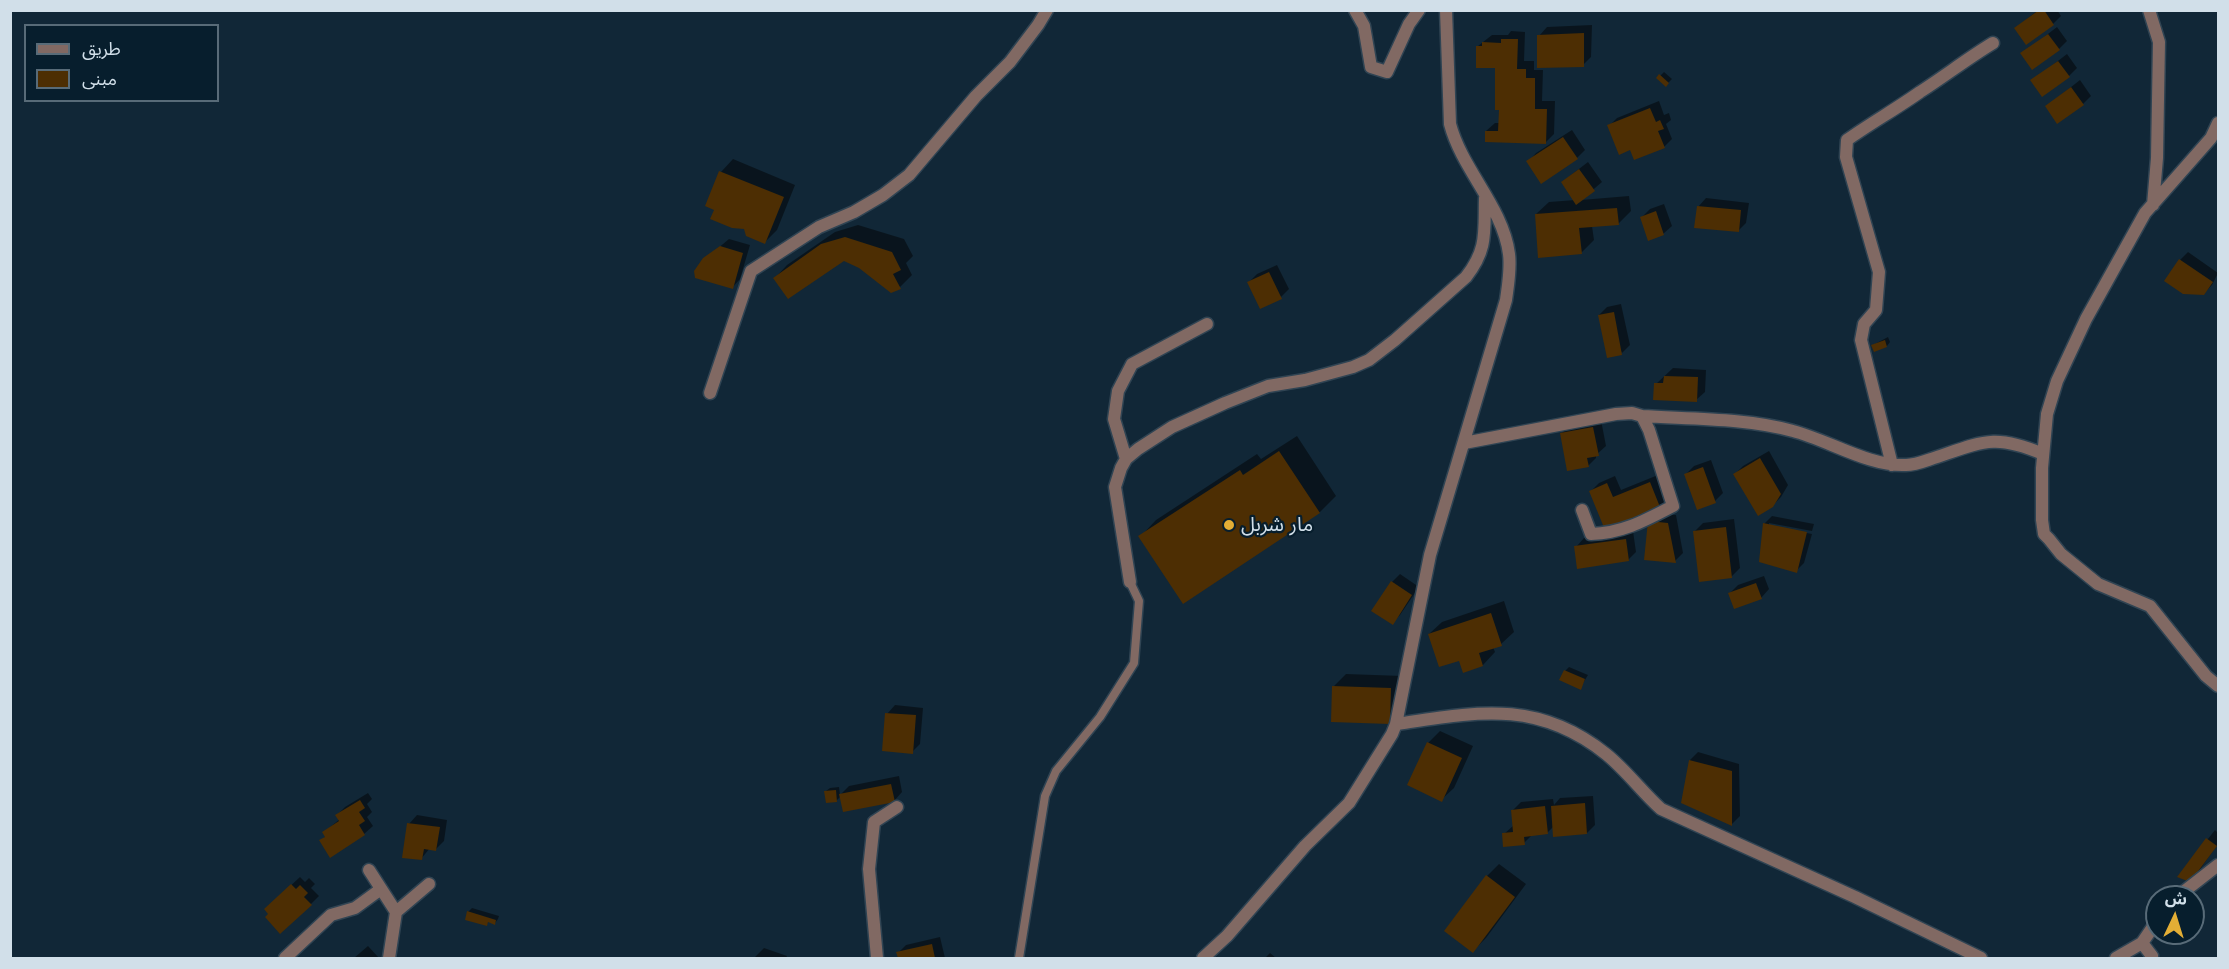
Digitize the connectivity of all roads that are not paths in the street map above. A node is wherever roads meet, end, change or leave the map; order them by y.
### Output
1 (1047, 10) edge
2 (1355, 10) edge
3 (1419, 10) edge
4 (1446, 10) edge
5 (2149, 10) edge
6 (1993, 43) dead end
7 (2218, 123) edge
8 (1485, 197) junction
9 (2152, 205) junction
10 (1207, 324) dead end
11 (710, 393) dead end
12 (1642, 416) junction
13 (1464, 443) junction
14 (2043, 454) junction
15 (1126, 459) junction
16 (1892, 465) junction
17 (1582, 510) dead end
18 (1130, 582) joint
19 (2218, 686) edge
20 (1396, 724) junction
21 (897, 807) dead end
22 (2218, 865) edge
23 (369, 870) dead end
24 (429, 884) dead end
25 (2192, 885) edge
26 (381, 888) junction
27 (396, 912) junction
28 (2145, 939) edge
29 (2142, 943) junction
30 (285, 958) edge
31 (389, 958) edge
32 (877, 958) edge
33 (1019, 958) edge
34 (1203, 958) edge
35 (1981, 958) edge
36 (2116, 958) edge
37 (2151, 958) edge

1 - 11 street
2 - 3 street
4 - 8 street
5 - 9 street
6 - 16 street
7 - 9 street
8 - 13 street
8 - 15 street
9 - 14 street
10 - 15 street
12 - 13 street
12 - 16 street
12 - 17 street
13 - 20 street
14 - 16 street
14 - 19 street
15 - 18 street
18 - 33 lane
20 - 34 street
20 - 35 street
21 - 32 street
22 - 25 street
23 - 26 street
24 - 27 street
26 - 27 street
26 - 30 street
27 - 31 street
28 - 29 street
29 - 36 street
29 - 37 street

